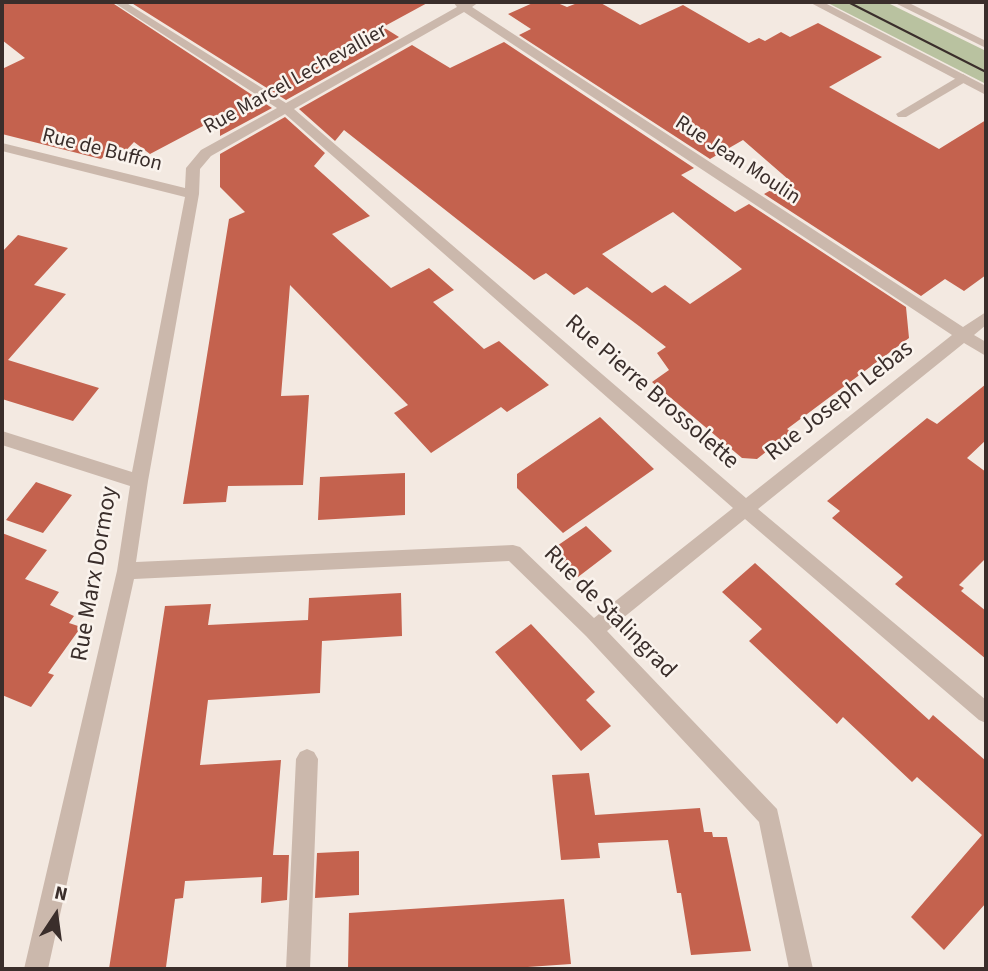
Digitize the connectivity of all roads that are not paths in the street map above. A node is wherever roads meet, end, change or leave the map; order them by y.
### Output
1 (118, 2) edge
2 (815, 2) edge
3 (899, 2) edge
4 (464, 3) edge
5 (986, 45) edge
6 (962, 78) junction
7 (986, 91) edge
8 (286, 108) junction
9 (902, 114) dead end
10 (2, 147) edge
11 (192, 189) junction
12 (986, 317) edge
13 (964, 335) junction
14 (986, 350) edge
15 (2, 438) edge
16 (139, 481) junction
17 (745, 508) junction
18 (126, 571) junction
19 (593, 630) junction
20 (986, 713) edge
21 (307, 759) dead end
22 (36, 969) edge
23 (298, 969) edge
24 (802, 969) edge

1 - 8 street, Rue Pierre Brossolette
2 - 6 street
3 - 5 street
4 - 8 street, Rue Marcel Lechevallier
4 - 13 street, Rue Jean Moulin
6 - 7 street
6 - 9 street
8 - 11 street, Rue Marcel Lechevallier
8 - 17 street, Rue Pierre Brossolette
10 - 11 street, Rue de Buffon
11 - 16 street, Rue Marx Dormoy
12 - 13 street, Rue Joseph Lebas
13 - 14 street, Rue Jean Moulin
13 - 17 street, Rue Joseph Lebas
15 - 16 street
16 - 18 street, Rue Marx Dormoy
17 - 19 street, Rue Joseph Lebas
17 - 20 street, Rue Pierre Brossolette
18 - 19 street, Rue de Stalingrad
18 - 22 street, Rue Marx Dormoy
19 - 24 street, Rue de Stalingrad
21 - 23 street

